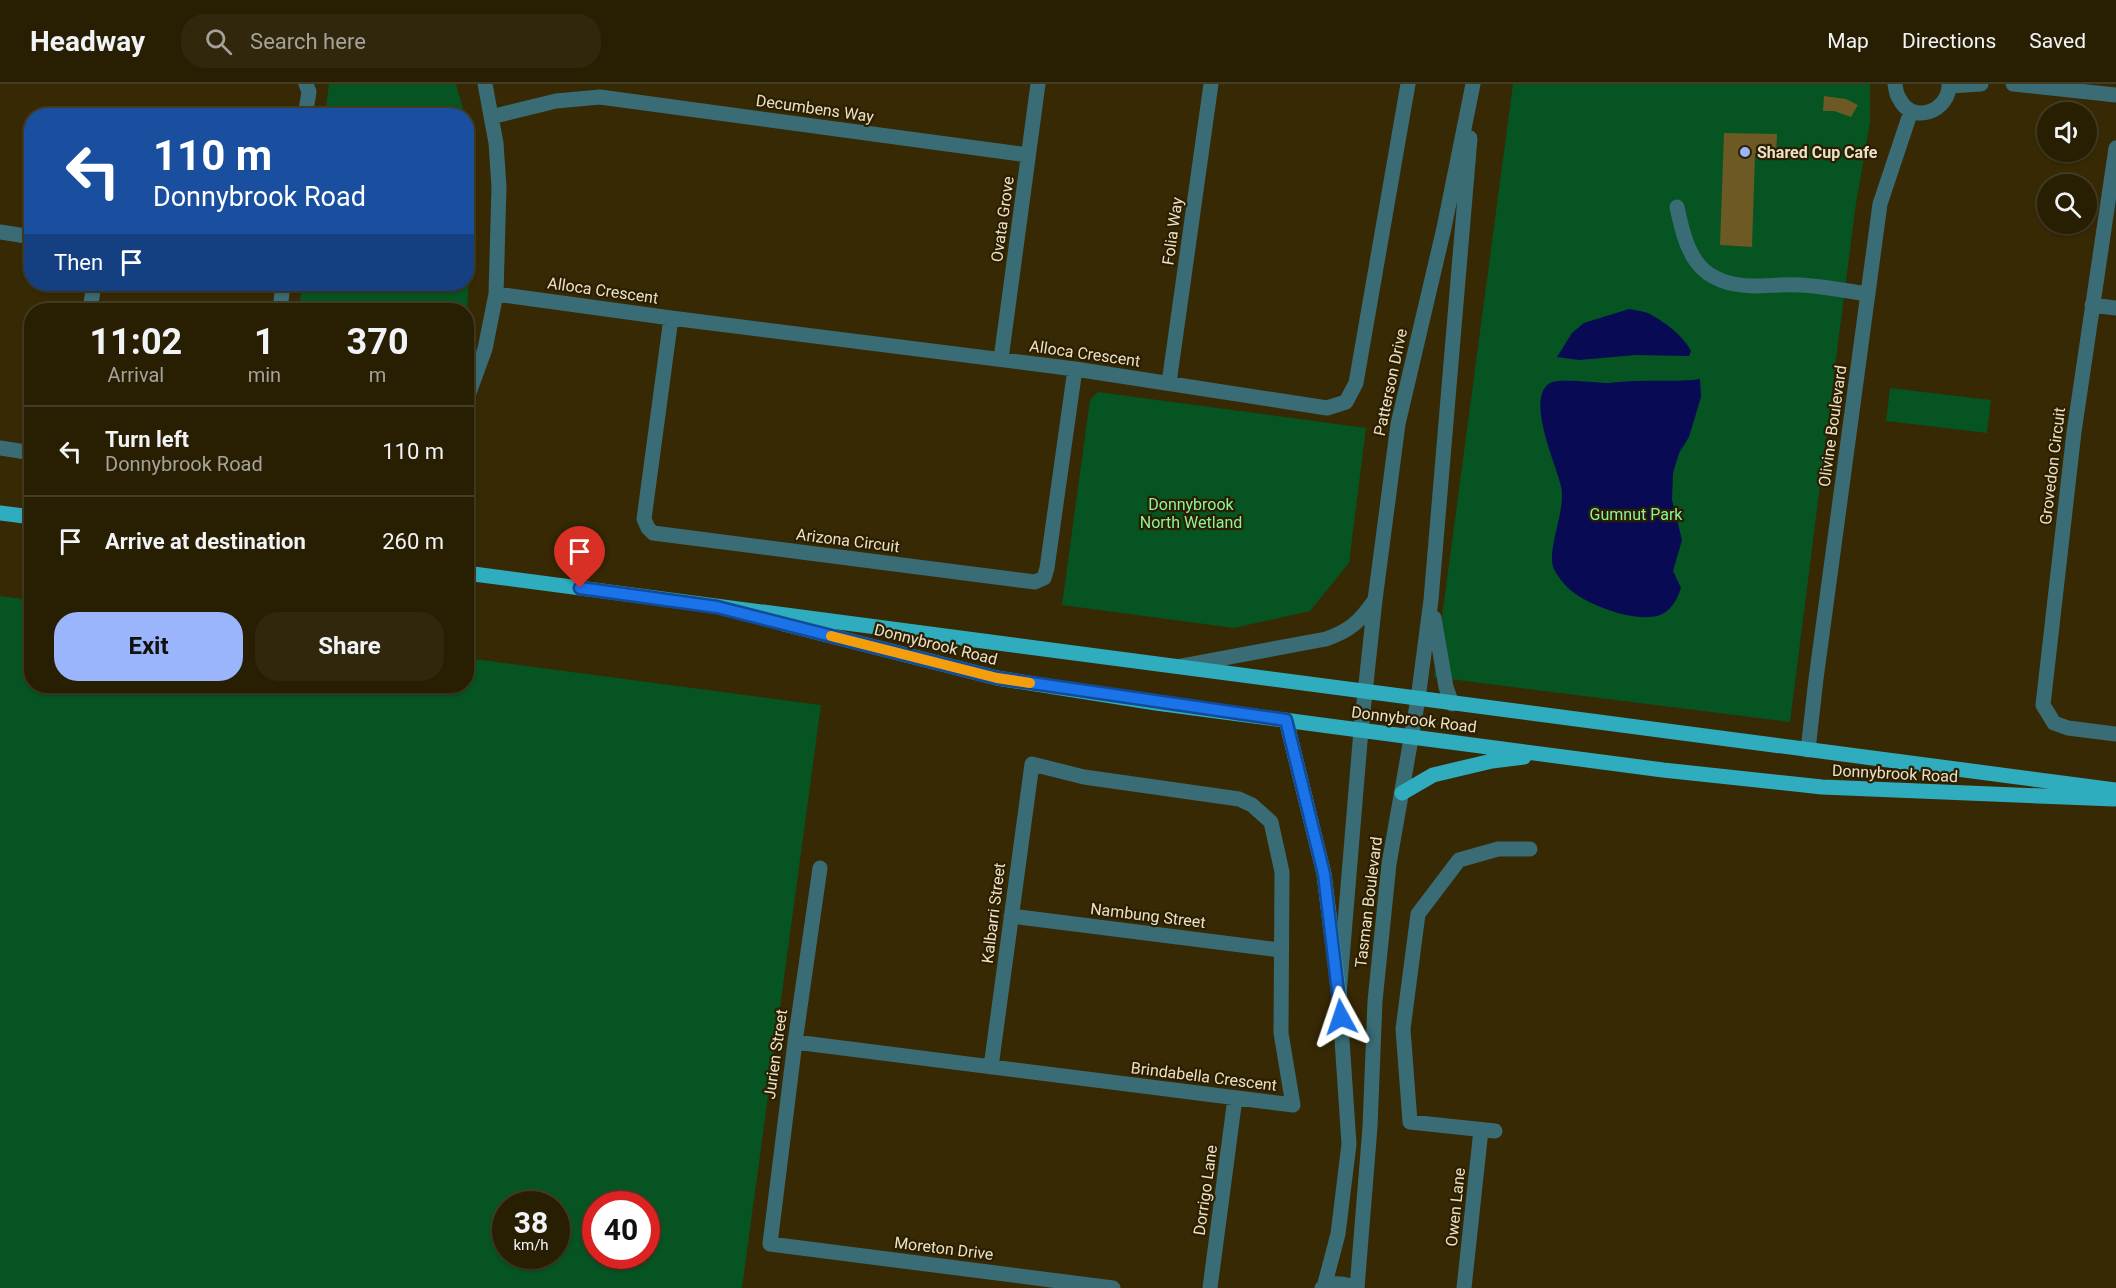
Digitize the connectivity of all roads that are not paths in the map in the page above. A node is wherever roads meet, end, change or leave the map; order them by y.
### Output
1 (306, 84) edge
2 (485, 84) edge
3 (1038, 84) edge
4 (1211, 84) edge
5 (1407, 84) edge
6 (1474, 84) edge
7 (1895, 84) edge
8 (1981, 84) edge
9 (2013, 84) edge
10 (1950, 85) edge
11 (2116, 95) edge
12 (306, 108) edge
13 (1911, 111) junction
14 (491, 117) junction
15 (2116, 148) edge
16 (1028, 155) junction
17 (1677, 207) dead end
18 (0, 232) edge
19 (24, 236) edge
20 (495, 294) junction
21 (1868, 294) junction
22 (2092, 305) junction
23 (2116, 308) edge
24 (671, 318) junction
25 (1001, 359) junction
26 (1075, 369) junction
27 (474, 379) edge
28 (1170, 383) junction
29 (0, 448) edge
30 (24, 452) edge
31 (0, 513) edge
32 (24, 516) edge
33 (474, 574) edge
34 (1375, 600) junction
35 (1431, 600) junction
36 (717, 607) junction
37 (1172, 667) junction
38 (1365, 692) junction
39 (1418, 699) junction
40 (1452, 704) junction
41 (1286, 720) junction
42 (1361, 730) junction
43 (2116, 735) edge
44 (1412, 737) junction
45 (1808, 750) junction
46 (1548, 755) junction
47 (1032, 764) joint
48 (2116, 790) edge
49 (1402, 793) junction
50 (2116, 799) edge
51 (1530, 849) dead end
52 (820, 868) dead end
53 (1011, 916) junction
54 (1281, 950) junction
55 (1339, 995) junction
56 (795, 1042) junction
57 (992, 1066) junction
58 (1235, 1098) junction
59 (770, 1244) joint
60 (1323, 1287) edge
61 (1113, 1288) edge
62 (1210, 1288) edge
63 (1357, 1288) edge
64 (1464, 1288) edge

1 - 12 street
2 - 14 street
3 - 16 street, Ovata Grove
4 - 28 street, Folia Way
5 - 28 street, Alloca Crescent
6 - 34 street, Patterson Drive
6 - 35 street, Patterson Drive
7 - 13 street
8 - 10 street
9 - 11 street
10 - 13 street
13 - 21 street, Olivine Boulevard
14 - 16 street, Decumbens Way
14 - 20 street
15 - 22 street, Grovedon Circuit
16 - 25 street, Ovata Grove
17 - 21 street
18 - 19 street
20 - 24 street, Alloca Crescent
20 - 27 street
21 - 45 street, Olivine Boulevard
22 - 23 street
22 - 43 street, Grovedon Circuit
24 - 25 street, Alloca Crescent
24 - 26 street, Arizona Circuit
25 - 26 street, Alloca Crescent
26 - 28 street, Alloca Crescent
29 - 30 street
31 - 32 main road
33 - 36 main road, Donnybrook Road
34 - 37 street
34 - 38 street, Patterson Drive
35 - 39 street, Patterson Drive
35 - 40 street
36 - 37 main road, Donnybrook Road
36 - 41 main road, Donnybrook Road
37 - 38 main road, Donnybrook Road
38 - 39 main road, Donnybrook Road
38 - 42 street, Tasman Boulevard
39 - 40 main road, Donnybrook Road
39 - 44 street, Patterson Drive
40 - 45 main road, Donnybrook Road
41 - 42 main road, Donnybrook Road
41 - 55 main road
42 - 44 main road, Donnybrook Road
42 - 55 street, Tasman Boulevard
44 - 46 main road, Donnybrook Road
44 - 49 street, Tasman Boulevard
45 - 48 main road, Donnybrook Road
46 - 49 main road
46 - 50 main road, Donnybrook Road
47 - 53 street, Kalbarri Street
47 - 54 street, Brindabella Crescent
49 - 63 street, Tasman Boulevard
51 - 64 street, Owen Lane
52 - 56 street, Jurien Street
53 - 54 street, Nambung Street
53 - 57 street, Kalbarri Street
54 - 58 street, Brindabella Crescent
55 - 60 street, Tasman Boulevard
56 - 57 street, Brindabella Crescent
56 - 59 street, Jurien Street
57 - 58 street, Brindabella Crescent
58 - 62 street, Dorrigo Lane
59 - 61 street, Moreton Drive
60 - 63 street

